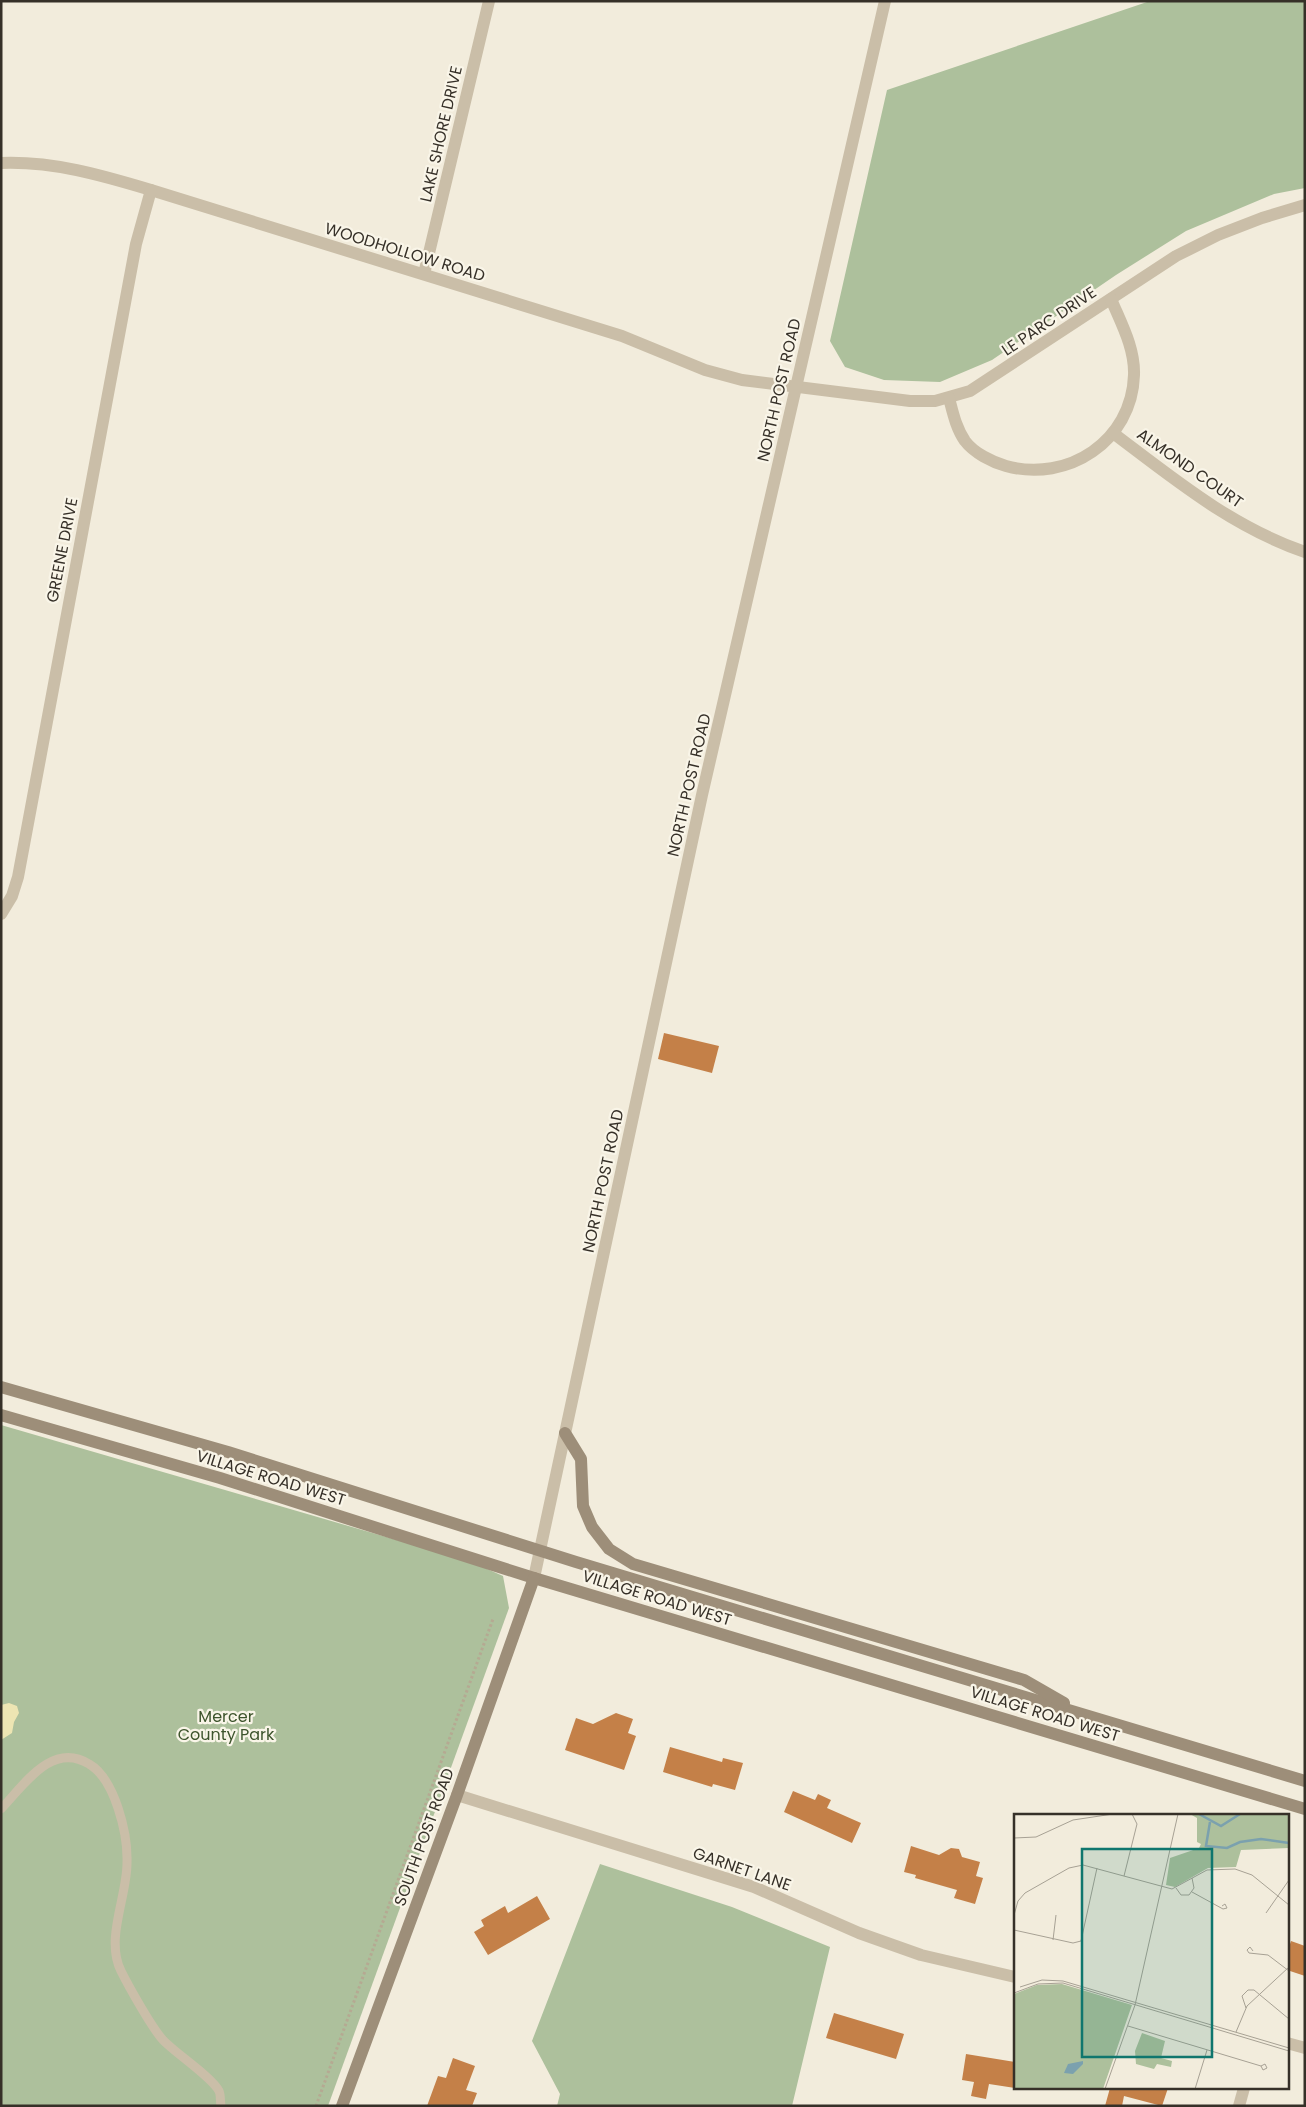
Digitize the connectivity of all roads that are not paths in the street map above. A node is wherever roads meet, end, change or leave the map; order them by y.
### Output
1 (489, 1) edge
2 (884, 1) edge
3 (1, 163) edge
4 (151, 190) junction
5 (1305, 205) edge
6 (424, 274) junction
7 (1111, 299) junction
8 (796, 388) junction
9 (950, 398) junction
10 (1113, 433) junction
11 (1305, 552) edge
12 (1, 914) edge
13 (1, 1387) edge
14 (1, 1415) edge
15 (565, 1433) junction
16 (540, 1551) junction
17 (534, 1578) junction
18 (1084, 1714) junction
19 (1305, 1781) edge
20 (457, 1795) junction
21 (1, 1809) edge
22 (1305, 1809) edge
23 (1014, 1977) edge
24 (1288, 2043) edge
25 (1305, 2048) edge
26 (1243, 2090) edge
27 (221, 2106) edge
28 (342, 2106) edge
29 (1239, 2106) edge

1 - 6 street, LAKE SHORE DRIVE
2 - 8 street, NORTH POST ROAD
3 - 4 street, WOODHOLLOW ROAD
4 - 6 street, WOODHOLLOW ROAD
4 - 12 street, GREENE DRIVE
5 - 7 street, LE PARC DRIVE
6 - 8 street, WOODHOLLOW ROAD
7 - 9 street, LE PARC DRIVE
7 - 10 street
8 - 9 street, LE PARC DRIVE
8 - 15 street, NORTH POST ROAD
9 - 10 street
10 - 11 street, ALMOND COURT
13 - 16 main road, VILLAGE ROAD WEST
14 - 17 main road, VILLAGE ROAD WEST
15 - 16 street, NORTH POST ROAD
15 - 18 main road
16 - 17 street, NORTH POST ROAD
16 - 18 main road, VILLAGE ROAD WEST
17 - 20 main road, SOUTH POST ROAD
17 - 22 main road, VILLAGE ROAD WEST
18 - 19 main road, VILLAGE ROAD WEST
20 - 23 street, GARNET LANE
20 - 28 main road, SOUTH POST ROAD
21 - 27 lane
24 - 25 street
26 - 29 street

